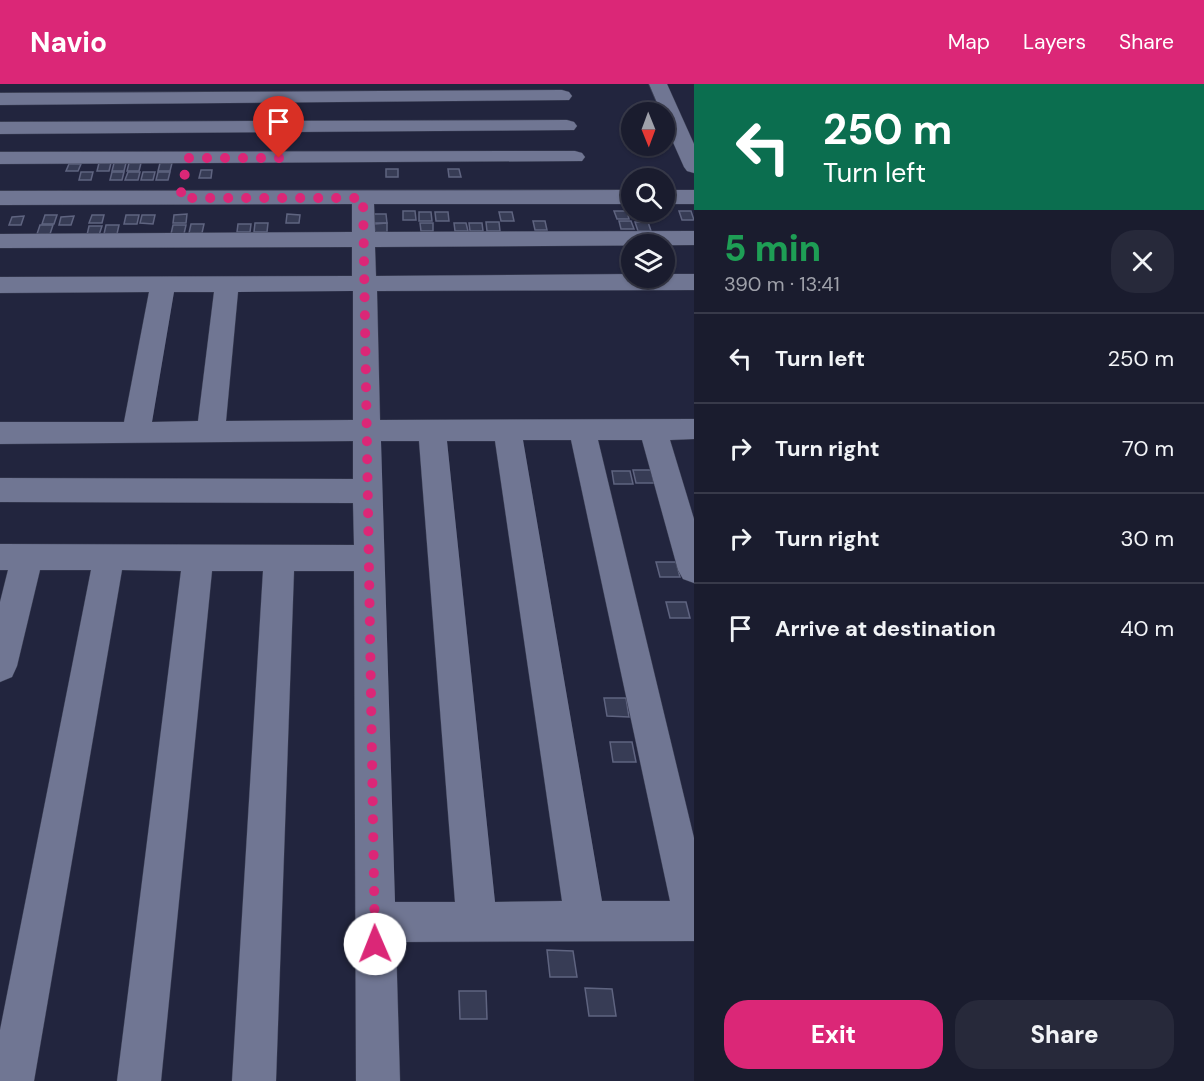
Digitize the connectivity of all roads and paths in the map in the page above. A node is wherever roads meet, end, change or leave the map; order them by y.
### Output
1 (658, 84) edge
2 (200, 91) edge
3 (561, 96) dead end
4 (0, 99) edge
5 (567, 126) dead end
6 (0, 128) edge
7 (193, 129) junction
8 (575, 157) dead end
9 (0, 158) edge
10 (188, 158) junction
11 (694, 167) edge
12 (621, 197) edge
13 (675, 197) edge
14 (694, 197) edge
15 (180, 198) junction
16 (363, 198) junction
17 (2, 203) edge
18 (694, 238) edge
19 (364, 239) junction
20 (0, 241) edge
21 (694, 282) edge
22 (365, 283) junction
23 (163, 284) junction
24 (227, 284) junction
25 (0, 285) edge
26 (582, 429) junction
27 (653, 429) junction
28 (694, 429) edge
29 (367, 430) junction
30 (432, 430) junction
31 (507, 430) junction
32 (211, 431) junction
33 (136, 432) junction
34 (0, 433) edge
35 (0, 490) edge
36 (368, 491) junction
37 (14, 558) edge
38 (109, 558) junction
39 (198, 558) junction
40 (279, 558) junction
41 (369, 558) junction
42 (694, 570) edge
43 (0, 666) edge
44 (477, 921) junction
45 (585, 921) junction
46 (694, 921) edge
47 (375, 922) junction
48 (12, 1081) edge
49 (139, 1081) edge
50 (254, 1081) edge
51 (378, 1081) edge

1 - 11 street
2 - 3 street
2 - 4 street
2 - 7 street
5 - 7 street
6 - 7 street
7 - 10 street
8 - 10 street
9 - 10 street
10 - 15 street
12 - 16 street
13 - 14 street
15 - 16 street
15 - 17 street
16 - 19 street
18 - 19 street
19 - 20 street
19 - 22 street
21 - 22 street
22 - 24 street
22 - 29 street
23 - 24 street
23 - 25 street
23 - 33 street
24 - 32 street
26 - 27 street
26 - 31 street
26 - 46 street
27 - 28 street
27 - 42 street
29 - 30 street
29 - 32 street
29 - 36 street
30 - 31 street
30 - 44 street
31 - 45 street
32 - 33 street
33 - 34 street
35 - 36 street
36 - 41 street
37 - 38 street
37 - 43 street
38 - 39 street
38 - 48 street
39 - 40 street
39 - 49 street
40 - 41 street
40 - 50 street
41 - 47 street
44 - 45 street
44 - 47 street
45 - 46 street
47 - 51 street

